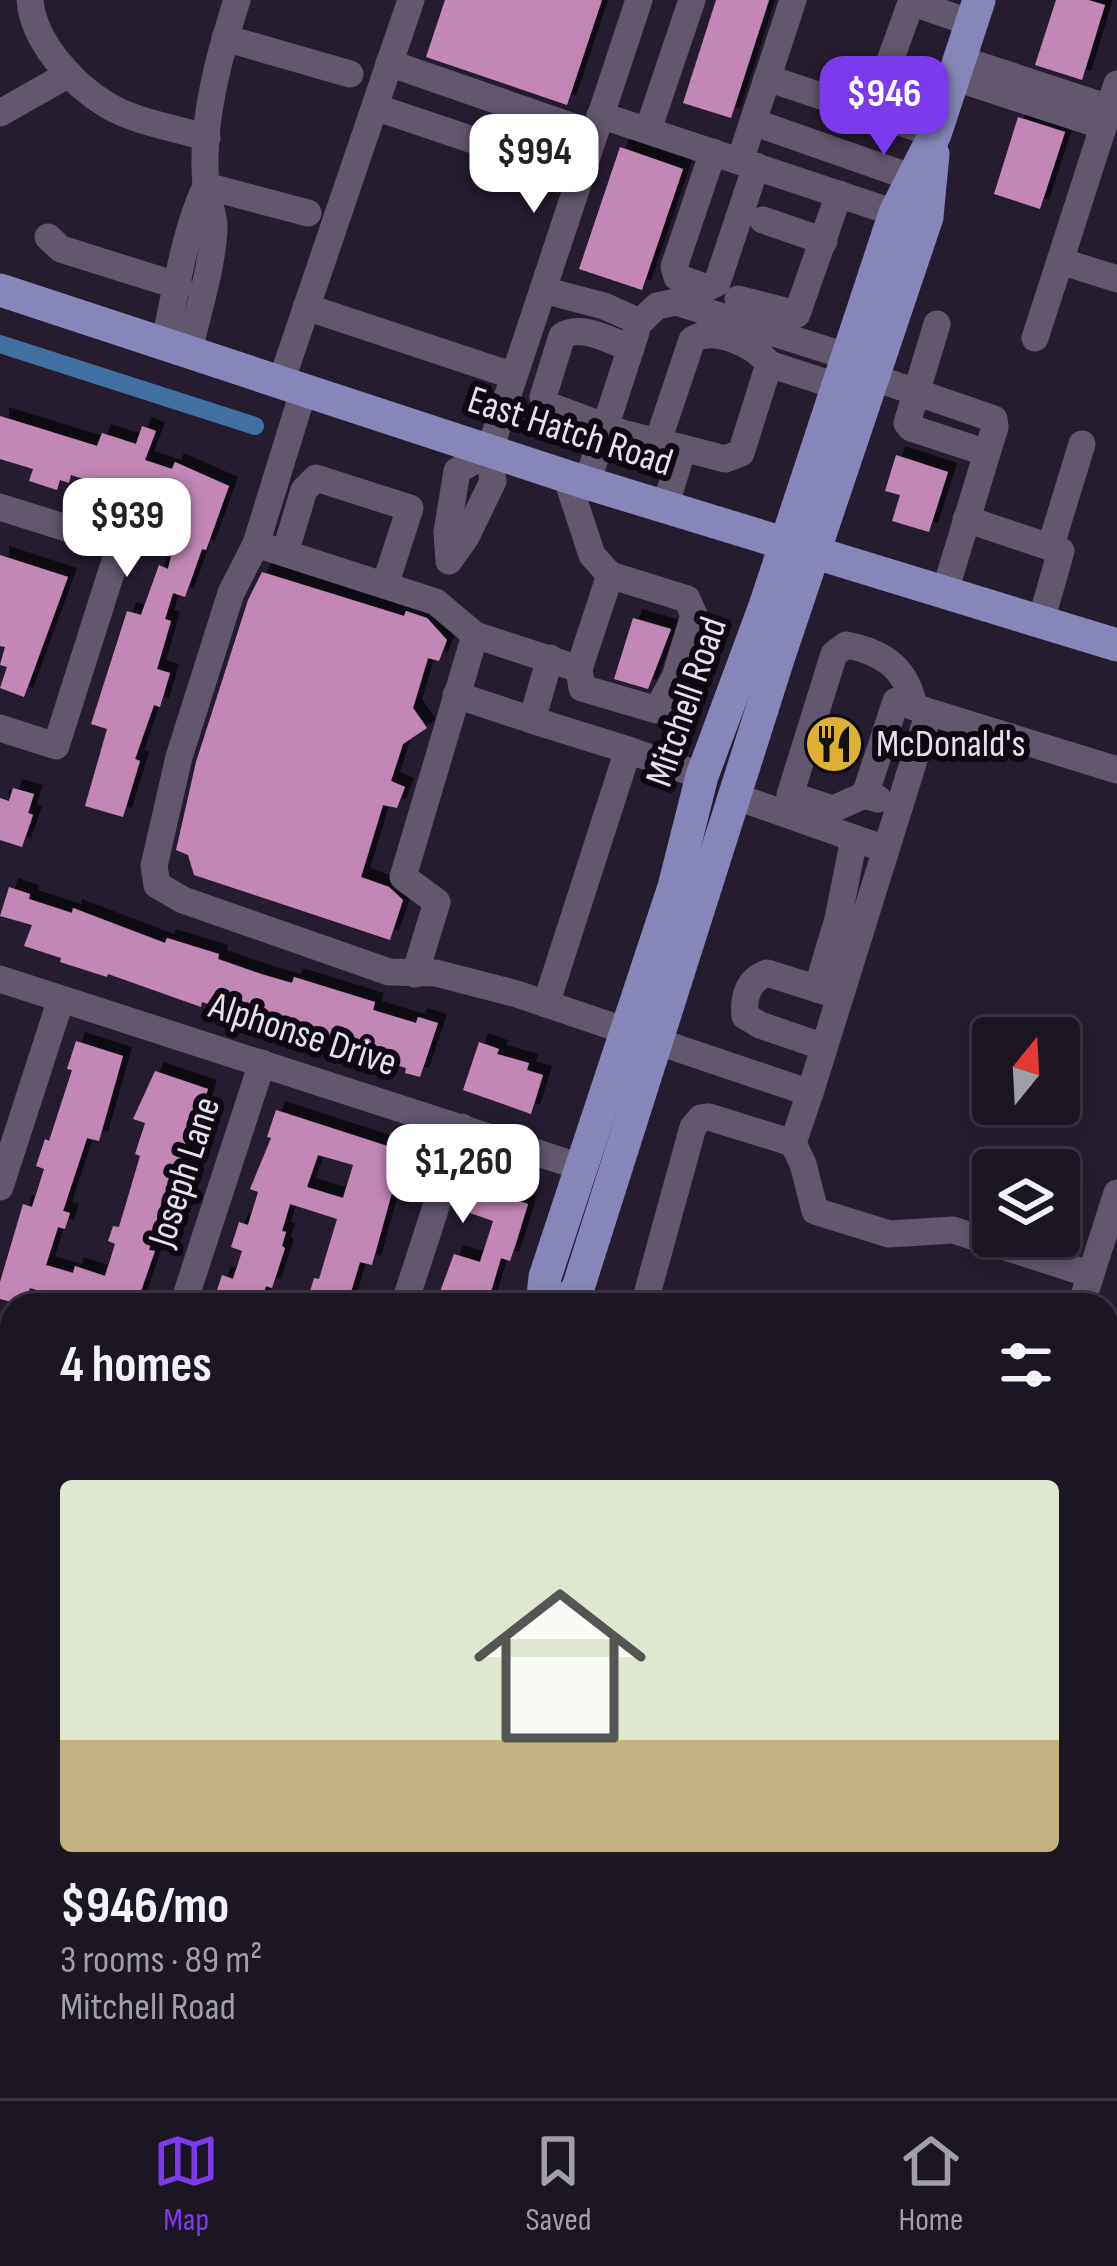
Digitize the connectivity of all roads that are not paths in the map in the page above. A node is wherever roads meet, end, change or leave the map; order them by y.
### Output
1 (30, 0) edge
2 (237, 0) edge
3 (411, 0) edge
4 (639, 0) edge
5 (692, 0) edge
6 (793, 0) edge
7 (911, 1) edge
8 (975, 12) edge
9 (225, 38) junction
10 (389, 63) junction
11 (957, 68) junction
12 (68, 74) junction
13 (350, 74) dead end
14 (767, 78) junction
15 (881, 86) dead end
16 (1110, 106) edge
17 (374, 107) junction
18 (0, 113) edge
19 (753, 122) junction
20 (597, 124) junction
21 (648, 130) junction
22 (935, 134) junction
23 (207, 138) junction
24 (736, 160) junction
25 (580, 176) junction
26 (913, 178) junction
27 (206, 186) junction
28 (839, 194) junction
29 (308, 213) dead end
30 (895, 213) junction
31 (763, 220) dead end
32 (48, 237) dead end
33 (824, 241) junction
34 (1060, 261) junction
35 (1117, 279) edge
36 (179, 286) junction
37 (0, 290) edge
38 (542, 290) junction
39 (738, 299) dead end
40 (307, 308) junction
41 (937, 324) dead end
42 (635, 335) junction
43 (1035, 338) dead end
44 (176, 347) junction
45 (769, 364) junction
46 (842, 371) junction
47 (514, 376) junction
48 (875, 378) junction
49 (292, 386) junction
50 (915, 391) junction
51 (605, 427) junction
52 (670, 444) junction
53 (1082, 444) dead end
54 (489, 452) junction
55 (576, 480) junction
56 (0, 507) edge
57 (665, 507) junction
58 (966, 519) junction
59 (256, 544) junction
60 (1051, 545) junction
61 (801, 547) junction
62 (285, 553) junction
63 (610, 575) junction
64 (385, 585) junction
65 (945, 591) junction
66 (436, 602) junction
67 (1041, 621) junction
68 (475, 635) junction
69 (1117, 645) edge
70 (550, 658) junction
71 (579, 669) junction
72 (456, 695) junction
73 (921, 709) junction
74 (532, 720) junction
75 (0, 728) edge
76 (628, 750) junction
77 (1117, 770) edge
78 (702, 776) junction
79 (866, 795) junction
80 (737, 797) junction
81 (899, 806) junction
82 (854, 838) junction
83 (885, 849) junction
84 (415, 974) junction
85 (0, 979) edge
86 (829, 993) junction
87 (61, 999) junction
88 (546, 1004) junction
89 (625, 1030) junction
90 (658, 1040) junction
91 (824, 1048) junction
92 (262, 1063) junction
93 (810, 1093) junction
94 (462, 1127) junction
95 (793, 1144) junction
96 (581, 1167) junction
97 (0, 1187) edge
98 (1117, 1193) edge
99 (1089, 1274) junction
100 (187, 1293) edge
101 (408, 1293) edge
102 (543, 1293) edge
103 (574, 1293) edge
104 (645, 1293) edge
105 (1084, 1293) edge

1 - 12 street
2 - 9 street
3 - 10 street
4 - 20 street
5 - 21 street
6 - 14 street
7 - 8 street
7 - 15 street
8 - 11 main road, Mitchell Road
9 - 13 street
9 - 23 street
10 - 17 street
10 - 20 street
11 - 16 street
11 - 22 main road, Mitchell Road
12 - 18 street
12 - 23 street
14 - 19 street
14 - 22 street
16 - 34 street
17 - 25 street
17 - 40 street
19 - 24 street
19 - 26 street
20 - 21 street
20 - 25 street
21 - 24 street
22 - 26 main road, Mitchell Road
22 - 48 main road, Mitchell Road
23 - 27 street
24 - 28 street
25 - 38 street
26 - 30 main road, Mitchell Road
27 - 29 street
27 - 36 street
27 - 44 street
28 - 30 street
28 - 33 street
30 - 46 main road, Mitchell Road
31 - 33 street
32 - 36 street
33 - 39 street
34 - 35 street
34 - 43 street
36 - 44 street
37 - 44 main road, East Hatch Road
38 - 42 street
38 - 47 street
40 - 47 street
40 - 49 street
41 - 50 street
42 - 46 street
42 - 51 street
42 - 51 street
44 - 49 main road, East Hatch Road
45 - 46 street
45 - 52 street
45 - 52 street
46 - 61 main road, Mitchell Road
47 - 54 street
48 - 50 street
48 - 61 main road, Mitchell Road
49 - 54 main road, East Hatch Road
49 - 59 street
50 - 58 street
51 - 52 street
51 - 55 street
52 - 57 street
53 - 60 street
54 - 55 main road, East Hatch Road
54 - 66 street
55 - 57 main road, East Hatch Road
55 - 63 street
56 - 75 street
57 - 61 main road, East Hatch Road
58 - 60 street
58 - 65 street
59 - 62 street
59 - 84 street
60 - 67 street
61 - 65 main road, East Hatch Road
61 - 78 main road, Mitchell Road
61 - 80 main road, Mitchell Road
62 - 64 street
62 - 64 street
63 - 71 street
63 - 71 street
64 - 66 street
65 - 67 main road, East Hatch Road
66 - 68 street
67 - 69 main road, East Hatch Road
68 - 70 street
68 - 72 street
70 - 71 street
70 - 74 street
72 - 74 street
72 - 84 street
73 - 77 street
73 - 79 street
73 - 79 street
73 - 81 street
74 - 76 street
76 - 78 street
76 - 88 street
78 - 89 main road, Mitchell Road
79 - 81 street
80 - 82 street
80 - 90 main road, Mitchell Road
81 - 83 street
82 - 83 street
82 - 86 street
83 - 86 street
84 - 88 street
85 - 87 street, Alphonse Drive
86 - 91 street
86 - 91 street
87 - 92 street, Alphonse Drive
87 - 97 street
88 - 89 street
89 - 90 street
89 - 96 main road, Mitchell Road
90 - 93 street
90 - 103 main road, Mitchell Road
91 - 93 street
92 - 94 street, Alphonse Drive
92 - 100 street, Joseph Lane
93 - 95 street
94 - 96 street, Alphonse Drive
94 - 101 street
95 - 99 street
95 - 104 street
96 - 102 main road, Mitchell Road
98 - 99 street
99 - 105 street

